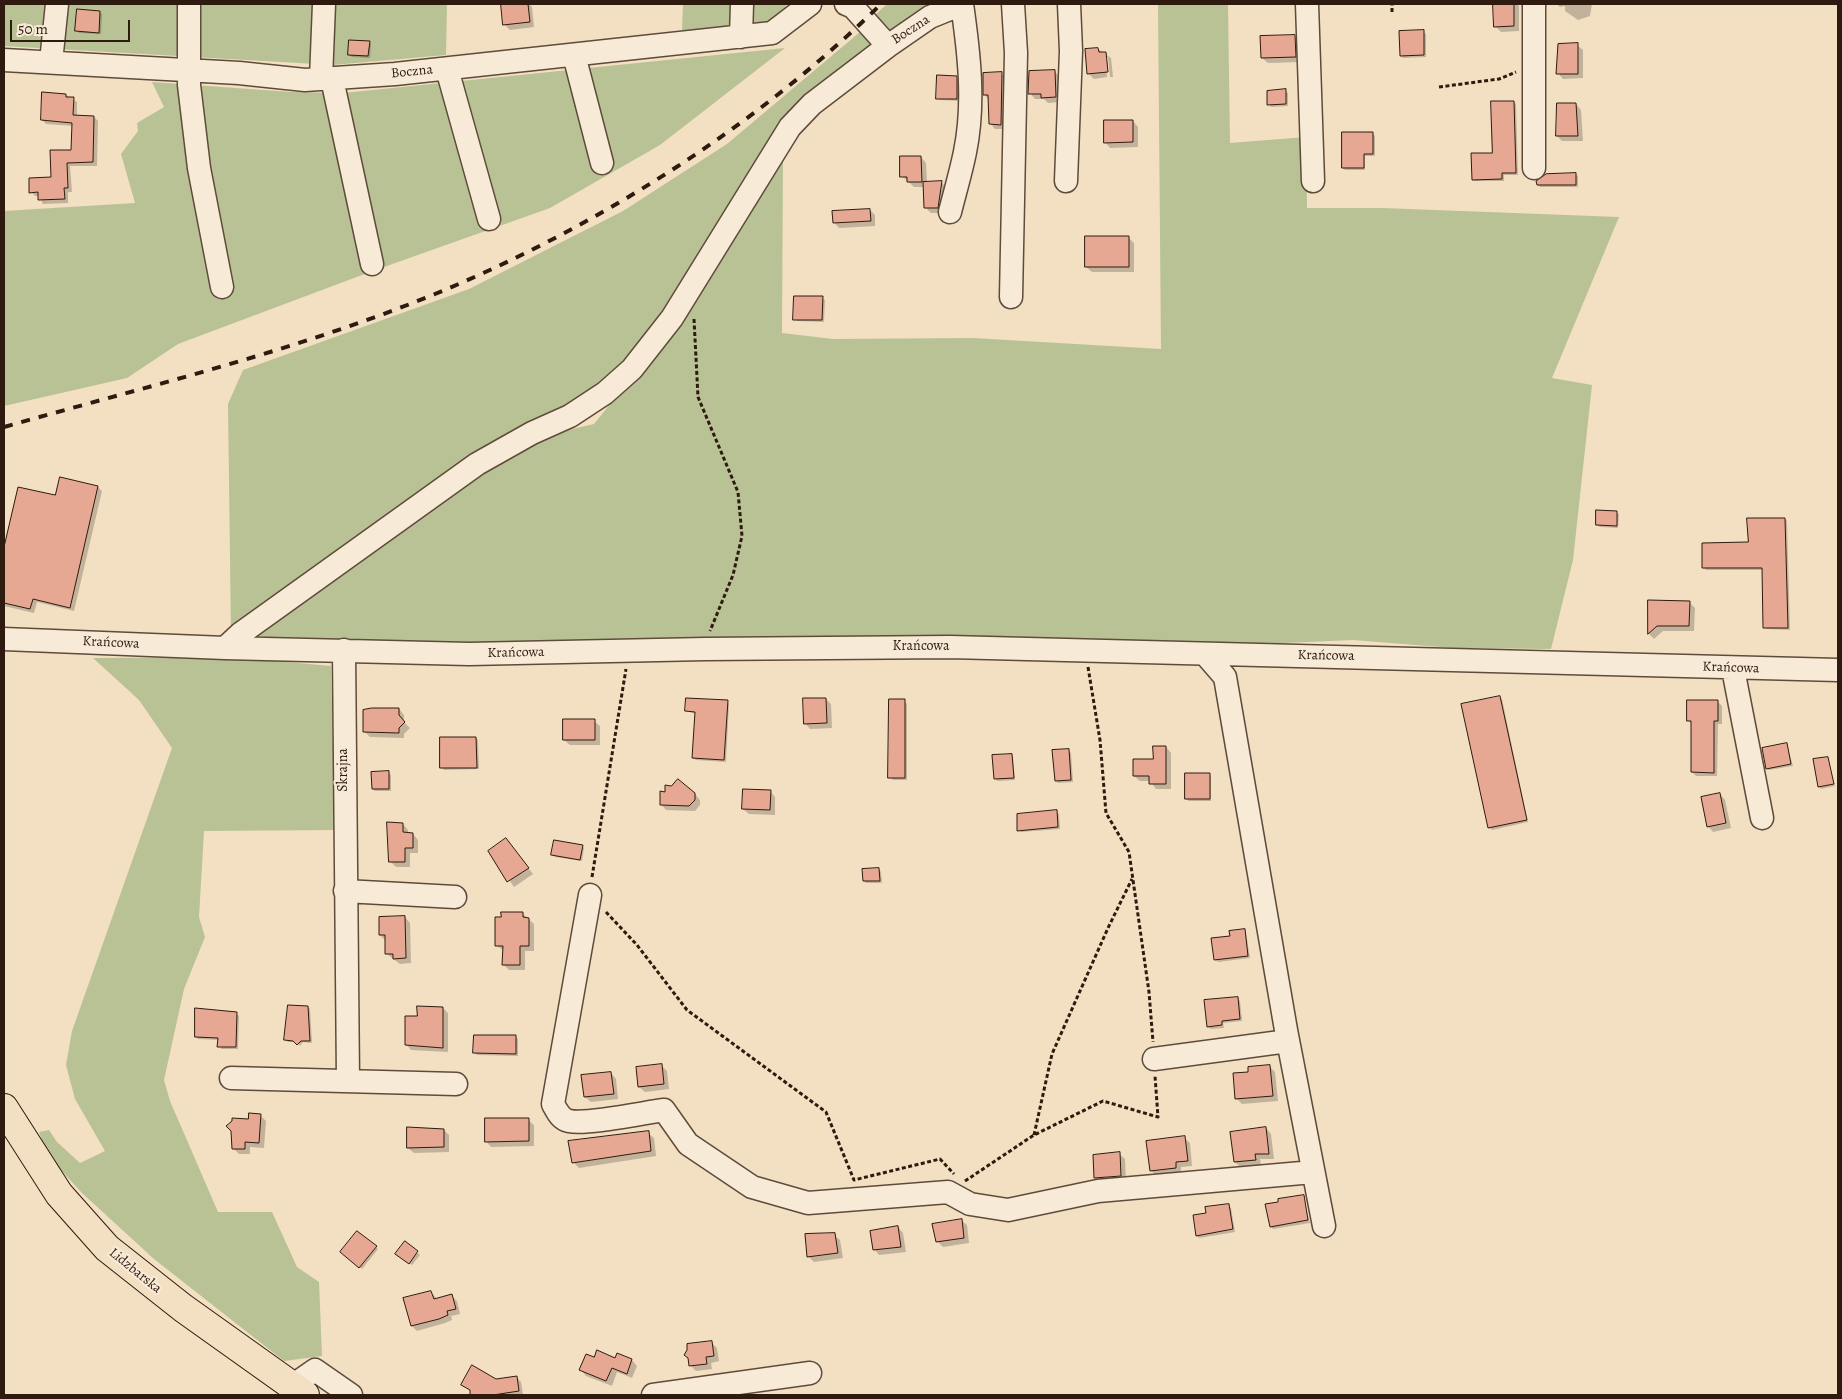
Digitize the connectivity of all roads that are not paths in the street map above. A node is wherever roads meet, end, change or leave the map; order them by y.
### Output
1 (57, 4) edge
2 (189, 4) edge
3 (324, 4) edge
4 (742, 4) edge
5 (810, 4) edge
6 (846, 4) edge
7 (962, 4) edge
8 (1013, 4) edge
9 (1068, 4) edge
10 (1307, 4) edge
11 (1534, 4) edge
12 (741, 37) junction
13 (888, 46) junction
14 (574, 55) junction
15 (4, 60) edge
16 (51, 62) junction
17 (447, 69) junction
18 (188, 70) junction
19 (327, 79) junction
20 (602, 163) dead end
21 (1534, 168) dead end
22 (1066, 181) dead end
23 (1313, 181) dead end
24 (950, 212) dead end
25 (489, 219) dead end
26 (372, 264) dead end
27 (222, 287) dead end
28 (1011, 297) dead end
29 (4, 639) edge
30 (225, 648) junction
31 (344, 650) junction
32 (1205, 654) junction
33 (1733, 668) junction
34 (1838, 670) edge
35 (1762, 818) dead end
36 (345, 891) junction
37 (590, 895) road end
38 (455, 897) dead end
39 (1288, 1041) junction
40 (1154, 1059) road end
41 (231, 1078) dead end
42 (348, 1081) junction
43 (456, 1084) dead end
44 (4, 1108) edge
45 (1313, 1172) junction
46 (1324, 1226) dead end
47 (810, 1373) dead end
48 (299, 1391) edge
49 (351, 1395) edge
50 (653, 1395) edge

1 - 16 street
2 - 18 street
3 - 19 street
4 - 12 street
5 - 12 street, Boczna
6 - 13 street, Boczna
7 - 13 street, Boczna
7 - 24 street
8 - 28 street
9 - 22 street
10 - 23 street
11 - 21 street
12 - 14 street, Boczna
13 - 30 street
14 - 17 street, Boczna
14 - 20 street
15 - 16 street, Boczna
16 - 18 street, Boczna
17 - 19 street, Boczna
17 - 25 street
18 - 19 street, Boczna
18 - 27 street
19 - 26 street
29 - 30 street, Krańcowa
30 - 31 street, Krańcowa
31 - 32 street, Krańcowa
31 - 36 street, Skrajna
32 - 33 street, Krańcowa
32 - 39 street
33 - 34 street, Krańcowa
33 - 35 street
36 - 38 street
36 - 42 street, Skrajna
37 - 45 street
39 - 40 street
39 - 45 street
41 - 42 street
42 - 43 street
44 - 48 main road, Lidzbarska
45 - 46 street
47 - 50 street
48 - 49 street

